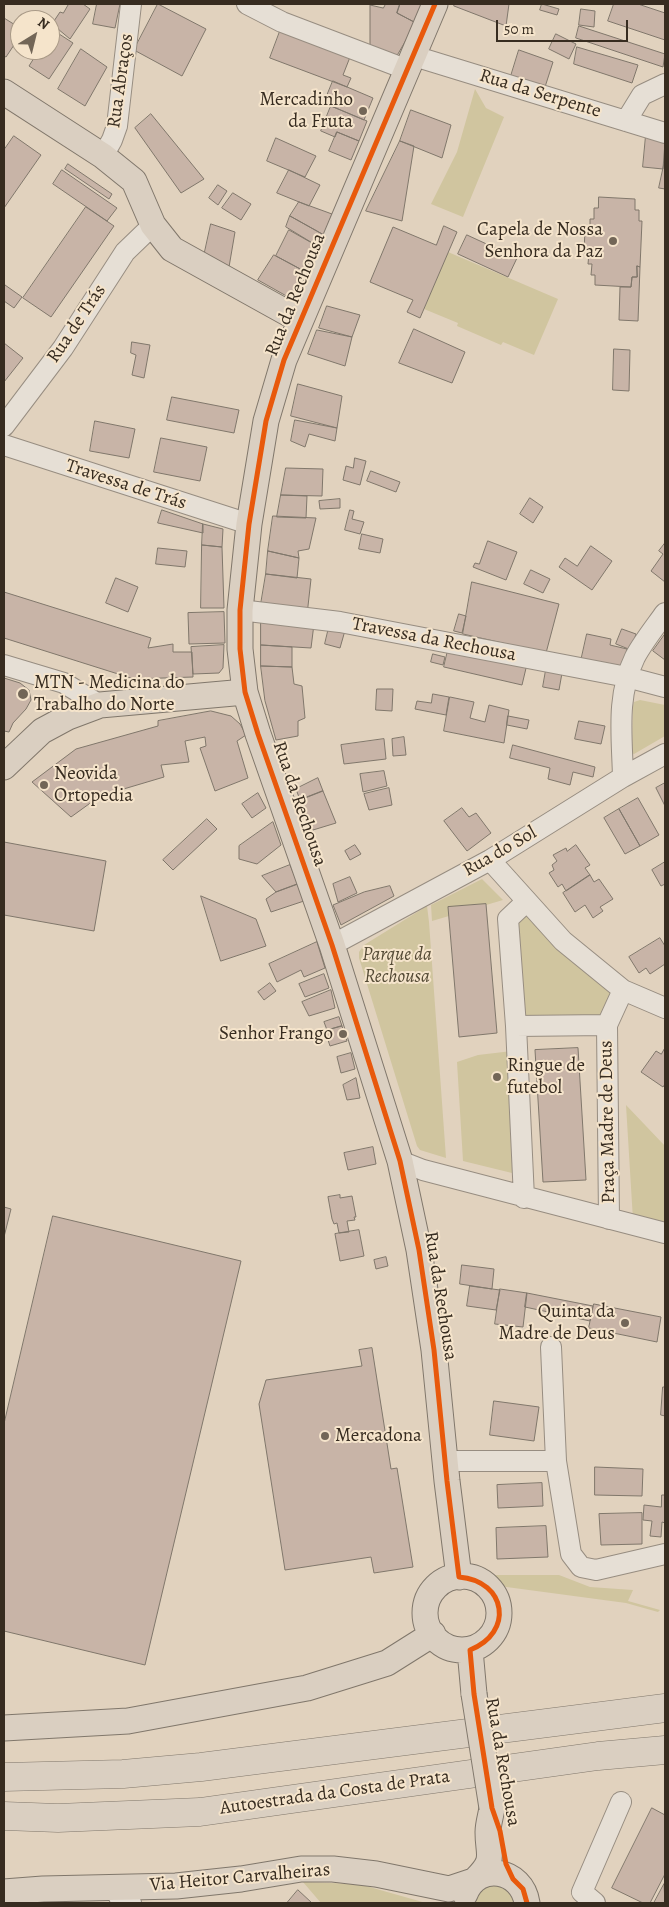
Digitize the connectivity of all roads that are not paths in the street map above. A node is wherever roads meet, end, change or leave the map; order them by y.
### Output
1 (131, 4) edge
2 (248, 4) edge
3 (435, 4) edge
4 (411, 63) junction
5 (665, 84) edge
6 (5, 97) edge
7 (626, 121) junction
8 (665, 133) edge
9 (103, 156) junction
10 (152, 225) junction
11 (300, 320) junction
12 (4, 426) edge
13 (4, 445) edge
14 (249, 524) junction
15 (240, 610) junction
16 (665, 612) edge
17 (4, 665) edge
18 (627, 677) junction
19 (665, 687) edge
20 (245, 692) junction
21 (100, 705) junction
22 (665, 754) edge
23 (4, 767) edge
24 (623, 778) junction
25 (490, 860) junction
26 (527, 901) junction
27 (332, 945) junction
28 (623, 990) junction
29 (665, 1008) edge
30 (607, 1025) junction
31 (516, 1026) junction
32 (400, 1161) junction
33 (524, 1198) junction
34 (609, 1219) junction
35 (665, 1233) edge
36 (551, 1347) dead end
37 (445, 1461) junction
38 (556, 1461) junction
39 (665, 1554) edge
40 (460, 1577) junction
41 (433, 1634) junction
42 (470, 1650) junction
43 (665, 1708) edge
44 (4, 1728) edge
45 (665, 1750) edge
46 (4, 1777) edge
47 (621, 1802) dead end
48 (492, 1808) junction
49 (4, 1816) edge
50 (513, 1879) junction
51 (4, 1893) edge
52 (463, 1894) edge
53 (125, 1900) edge
54 (527, 1903) edge
55 (595, 1903) edge

1 - 9 street, Rua Abraços
2 - 4 street, Rua da Serpente
3 - 4 main road, Rua da Rechousa
4 - 7 street, Rua da Serpente
4 - 11 main road, Rua da Rechousa
5 - 7 street
6 - 9 main road
7 - 8 street, Rua da Serpente
9 - 10 main road
10 - 11 main road
10 - 12 street, Rua de Trás
11 - 14 main road, Rua da Rechousa
13 - 14 street, Travessa de Trás
14 - 15 main road, Rua da Rechousa
15 - 18 street, Travessa da Rechousa
15 - 20 main road, Rua da Rechousa
16 - 18 street
17 - 21 street
18 - 19 street, Travessa da Rechousa
18 - 24 street
20 - 21 main road
20 - 27 main road, Rua da Rechousa
21 - 23 main road
22 - 24 street, Rua do Sol
24 - 25 street, Rua do Sol
25 - 26 street
25 - 27 street, Rua do Sol
26 - 28 street
26 - 31 street
27 - 32 main road, Rua da Rechousa
28 - 29 street
28 - 30 street, Praça Madre de Deus
30 - 31 street, Praça Madre de Deus
30 - 34 street, Praça Madre de Deus
31 - 33 street
32 - 33 street, Praça Madre de Deus
32 - 37 main road, Rua da Rechousa
33 - 34 street, Praça Madre de Deus
34 - 35 street, Praça Madre de Deus
36 - 38 street
37 - 38 street
37 - 40 main road, Rua da Rechousa
38 - 39 street
40 - 41 main road
40 - 42 main road
41 - 42 main road
41 - 44 main road
42 - 48 main road, Rua da Rechousa, bridge
43 - 46 highway
45 - 49 highway, Autoestrada da Costa de Prata
47 - 55 street
48 - 50 main road, Rua da Rechousa
48 - 52 main road, Rua da Rechousa
50 - 52 main road
50 - 54 main road, Rua da Rechousa
51 - 52 main road, Via Heitor Carvalheiras
51 - 53 main road, Via Heitor Carvalheiras
52 - 53 main road, Via Heitor Carvalheiras

